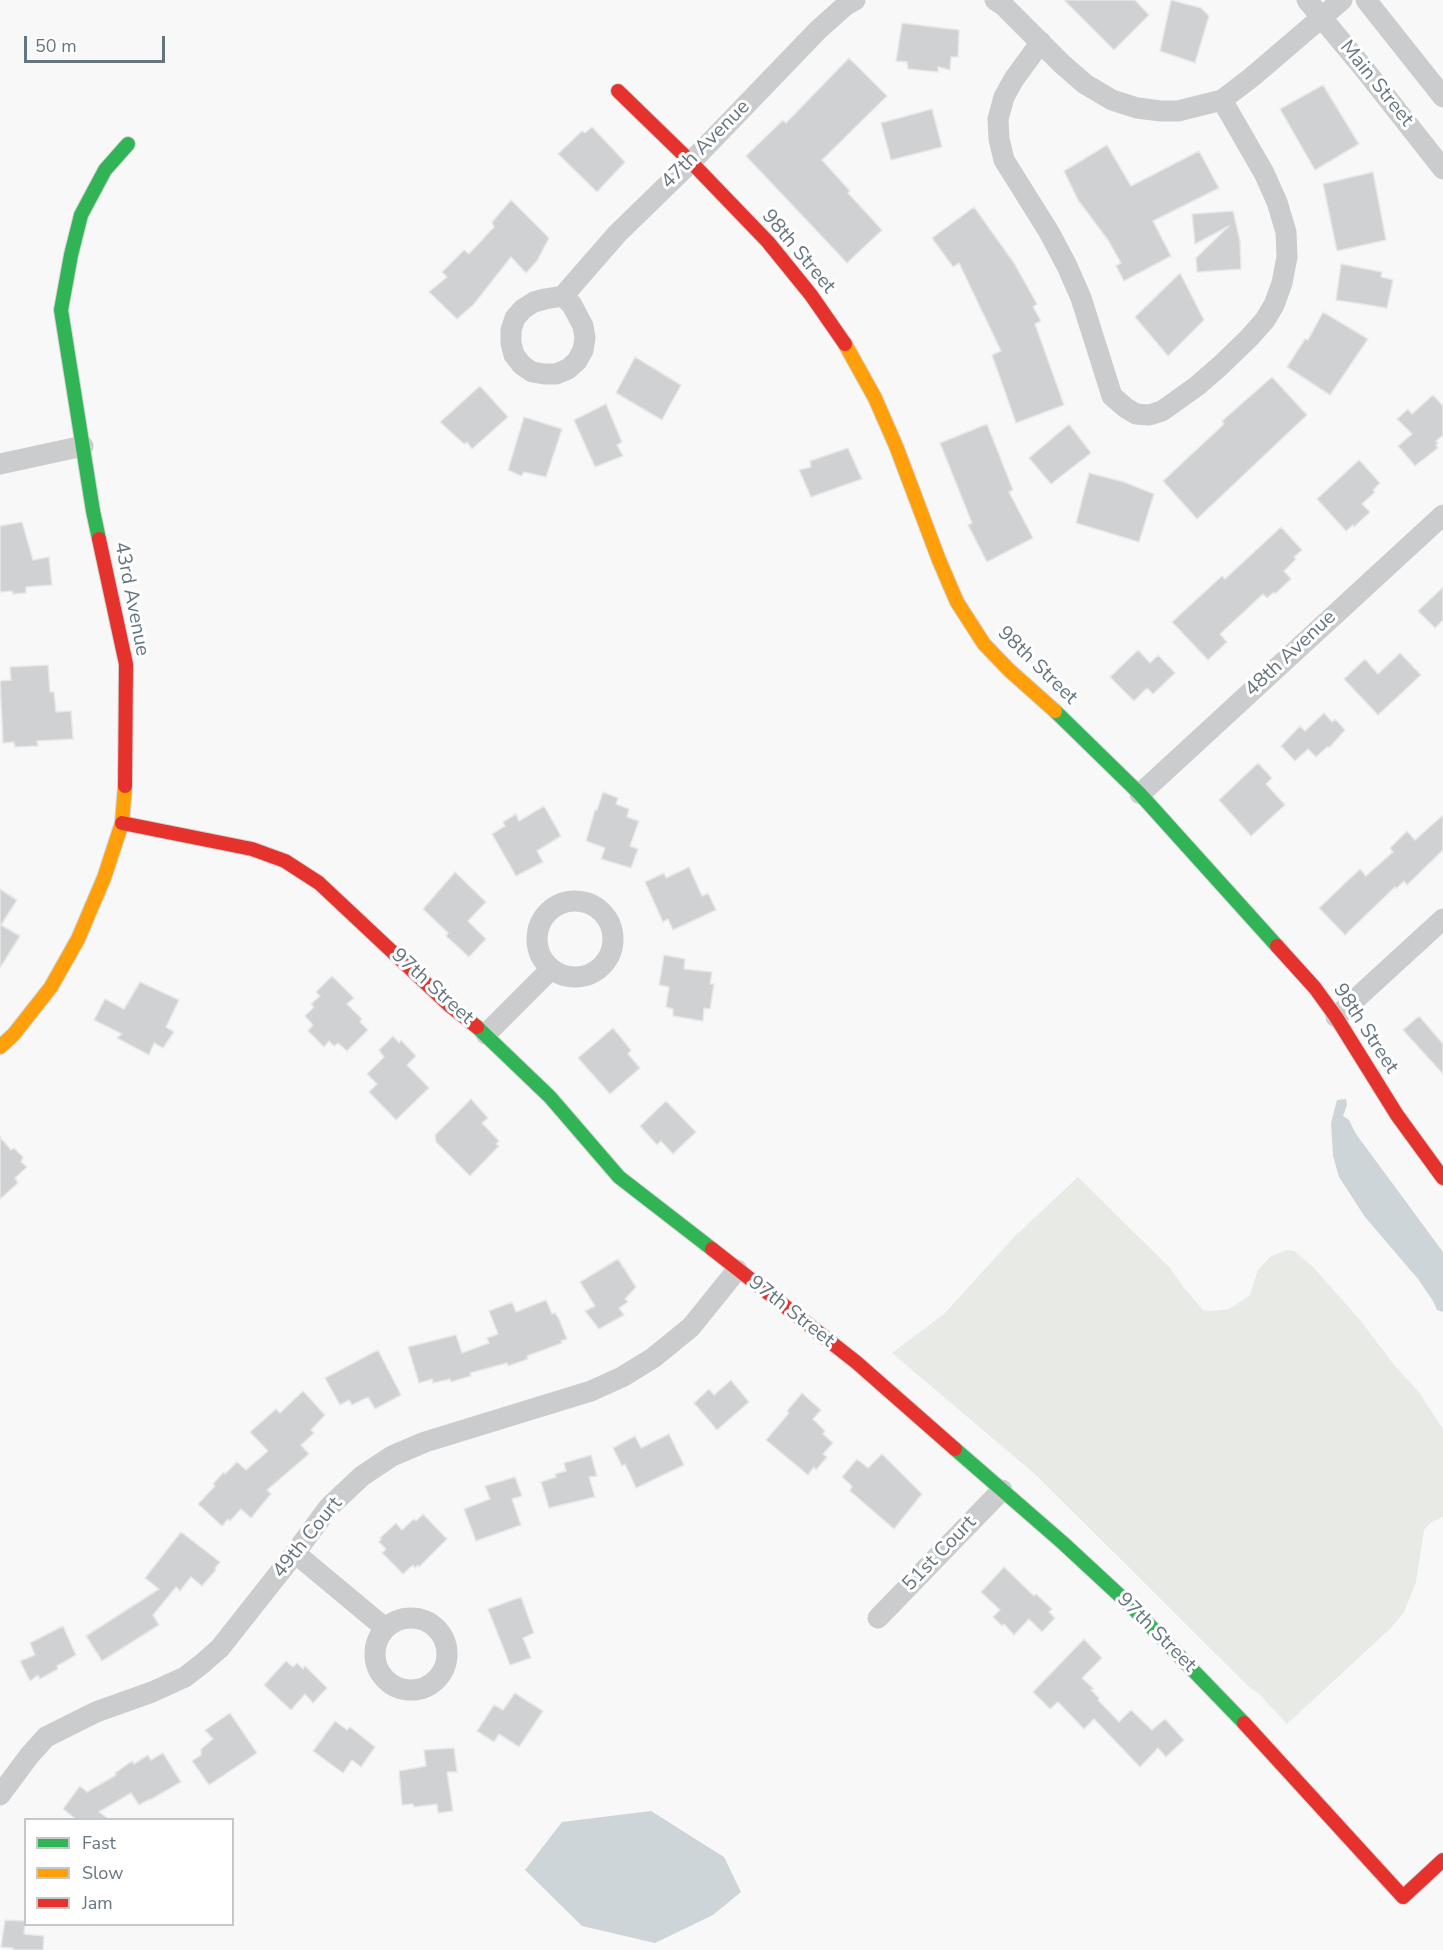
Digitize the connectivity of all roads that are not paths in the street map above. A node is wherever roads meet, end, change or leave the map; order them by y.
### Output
1 (855, 0) edge
2 (995, 0) edge
3 (1307, 0) edge
4 (1342, 0) edge
5 (1366, 0) edge
6 (1323, 17) junction
7 (1041, 42) junction
8 (618, 91) dead end
9 (1443, 98) edge
10 (1222, 100) junction
11 (128, 144) dead end
12 (691, 162) junction
13 (1443, 169) edge
14 (563, 296) dead end
15 (83, 446) junction
16 (0, 464) edge
17 (1443, 515) edge
18 (1140, 794) junction
19 (122, 823) junction
20 (1443, 919) edge
21 (551, 969) dead end
22 (1336, 1017) junction
23 (486, 1034) junction
24 (0, 1047) edge
25 (1443, 1178) edge
26 (737, 1270) junction
27 (1002, 1490) junction
28 (295, 1553) junction
29 (878, 1618) dead end
30 (385, 1628) dead end
31 (0, 1796) edge
32 (1443, 1860) edge

1 - 12 street, 47th Avenue
2 - 7 street
3 - 6 street, Main Street
4 - 6 street
5 - 9 street
6 - 10 street
6 - 13 street, Main Street
7 - 10 street
7 - 10 street
8 - 12 street, 98th Street
11 - 15 street, 43rd Avenue
12 - 14 street, 47th Avenue
12 - 18 street, 98th Street
15 - 16 street
15 - 19 street, 43rd Avenue
17 - 18 street, 48th Avenue
18 - 22 street, 98th Street
19 - 23 street, 97th Street
19 - 24 street, 43rd Avenue
20 - 22 street
21 - 23 street
22 - 25 street, 98th Street
23 - 26 street, 97th Street
26 - 27 street, 97th Street
26 - 28 street, 49th Court
27 - 29 street, 51st Court
27 - 32 street, 97th Street
28 - 30 street
28 - 31 street, 49th Court

